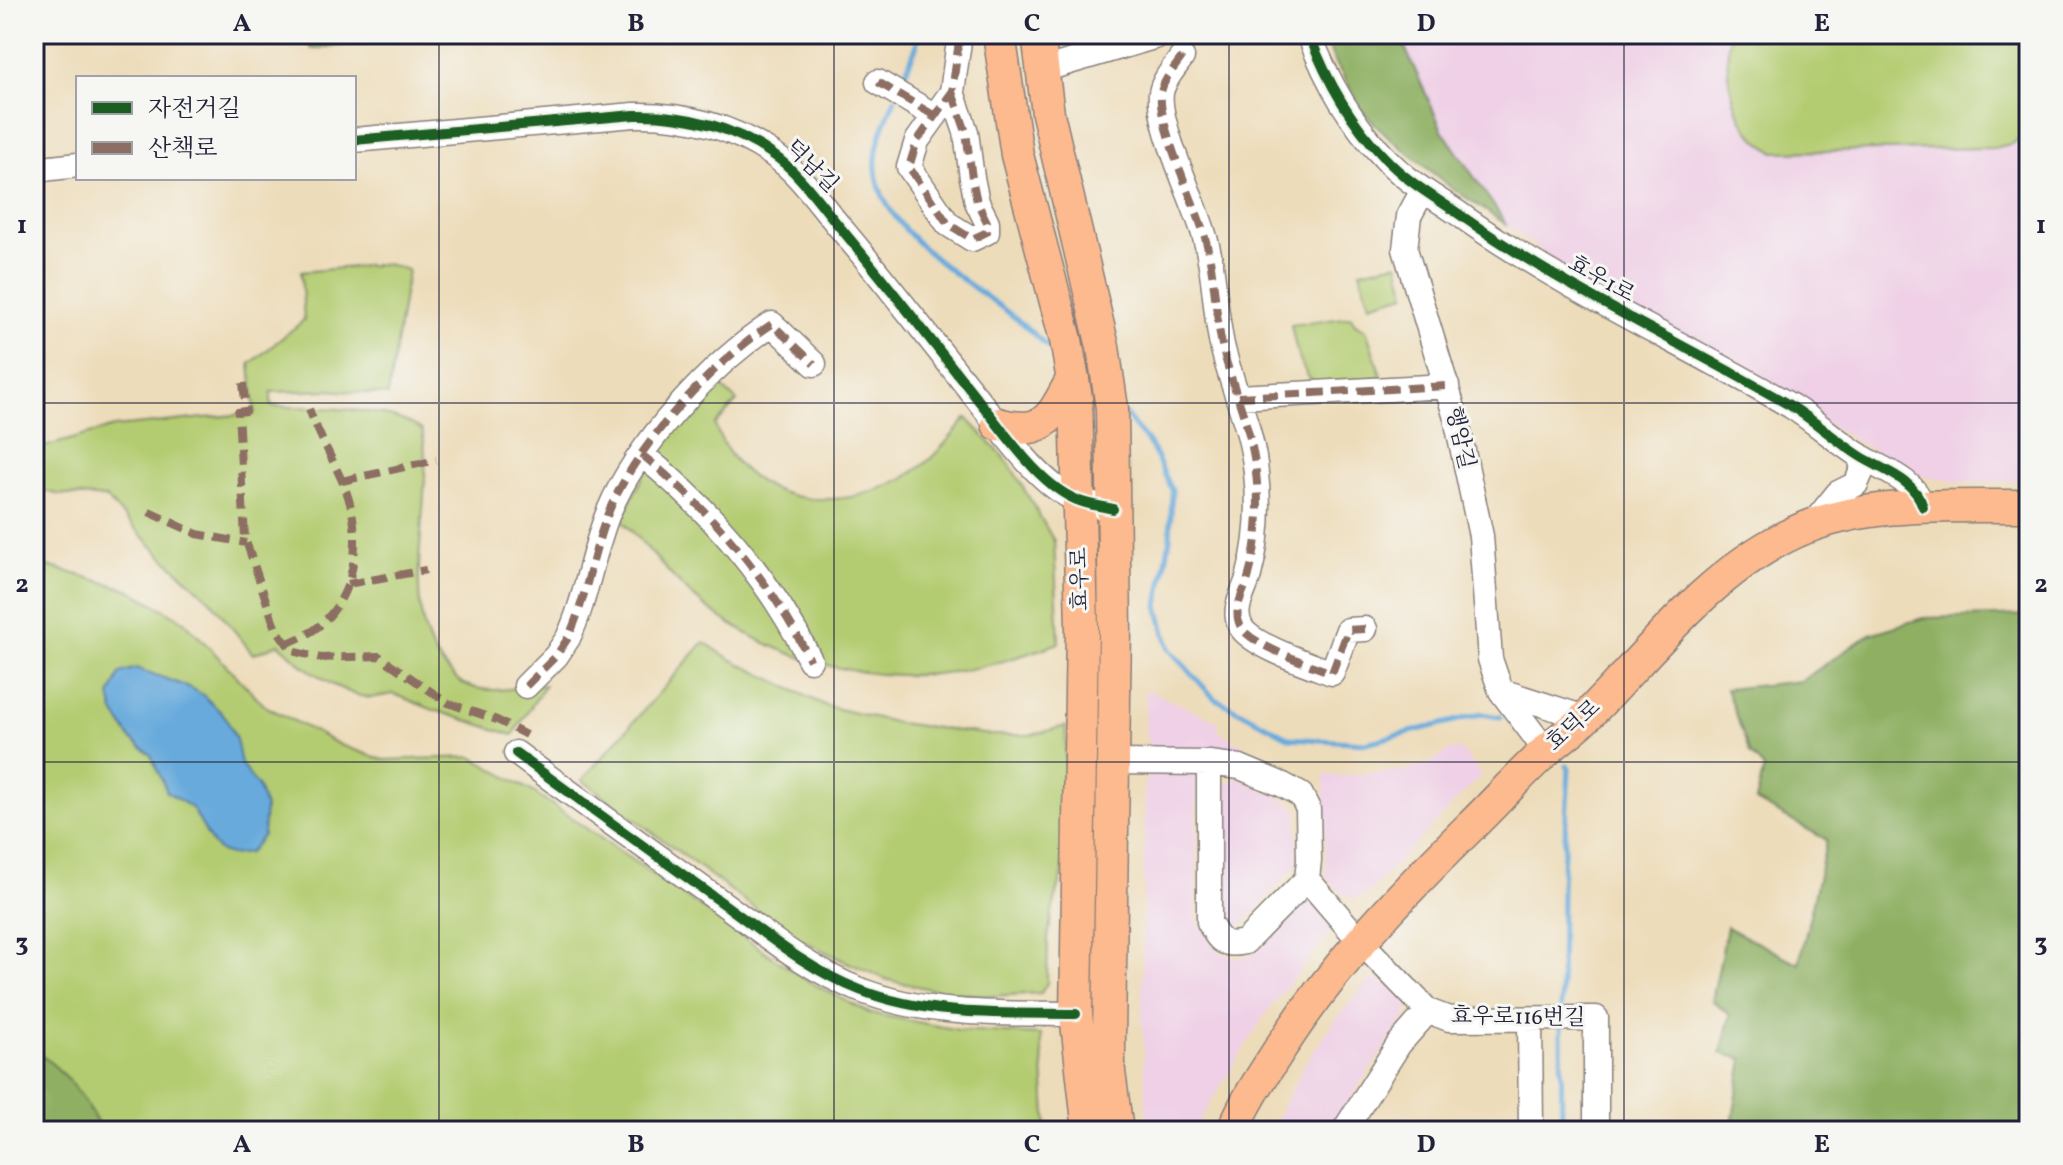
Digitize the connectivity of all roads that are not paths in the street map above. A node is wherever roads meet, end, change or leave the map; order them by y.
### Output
1 (960, 34) edge
2 (999, 34) edge
3 (1038, 34) edge
4 (1164, 34) edge
5 (1309, 34) edge
6 (1182, 57) dead end
7 (1042, 70) junction
8 (891, 89) dead end
9 (952, 92) junction
10 (935, 116) junction
11 (356, 140) edge
12 (76, 165) edge
13 (34, 170) edge
14 (1422, 192) junction
15 (814, 364) dead end
16 (1073, 378) junction
17 (1447, 386) junction
18 (1238, 397) junction
19 (998, 424) junction
20 (641, 454) junction
21 (1859, 455) junction
22 (1079, 501) junction
23 (2029, 506) edge
24 (1923, 507) junction
25 (1113, 509) junction
26 (1813, 524) junction
27 (1365, 629) dead end
28 (810, 660) dead end
29 (526, 686) dead end
30 (1501, 691) junction
31 (1585, 718) junction
32 (1546, 751) junction
33 (516, 753) dead end
34 (1114, 762) junction
35 (1209, 763) junction
36 (1307, 879) junction
37 (1360, 941) junction
38 (1428, 1011) junction
39 (1076, 1014) junction
40 (1537, 1019) junction
41 (1238, 1118) edge
42 (1120, 1123) edge
43 (1089, 1131) edge
44 (1218, 1131) edge
45 (1344, 1131) edge
46 (1531, 1131) edge
47 (1596, 1131) edge

1 - 9 street
2 - 16 main road, 효우로
3 - 7 main road, 효우로
4 - 7 street
5 - 14 street, 효우1로
6 - 18 street
7 - 25 main road, 효우로
8 - 10 street
9 - 10 street
9 - 10 street
11 - 19 street, 덕남길
12 - 13 street
14 - 17 street, 행암길
14 - 21 street, 효우1로
15 - 20 street
16 - 19 main road
16 - 22 main road, 효우로
17 - 18 street
17 - 30 street, 행암길
18 - 27 street
19 - 22 street, 덕남길
20 - 28 street
20 - 29 street
21 - 24 street, 효우1로
21 - 26 street
22 - 25 street, 덕남길
22 - 39 main road, 효우로
23 - 24 main road, 효덕로
24 - 26 main road, 효덕로
25 - 34 main road, 효우로
26 - 31 main road, 효덕로
30 - 31 street
30 - 32 street, 행암길
31 - 32 main road, 효덕로
32 - 37 main road, 효덕로
33 - 39 street
34 - 35 street
34 - 42 main road, 효우로
35 - 36 street
35 - 36 street
36 - 37 street, 효우로116번길
37 - 38 street, 효우로116번길
37 - 41 main road, 효덕로
38 - 40 street, 효우로116번길
38 - 45 street
39 - 43 main road, 효우로
40 - 46 street
40 - 47 street, 효우로116번길
41 - 44 main road, 효덕로

